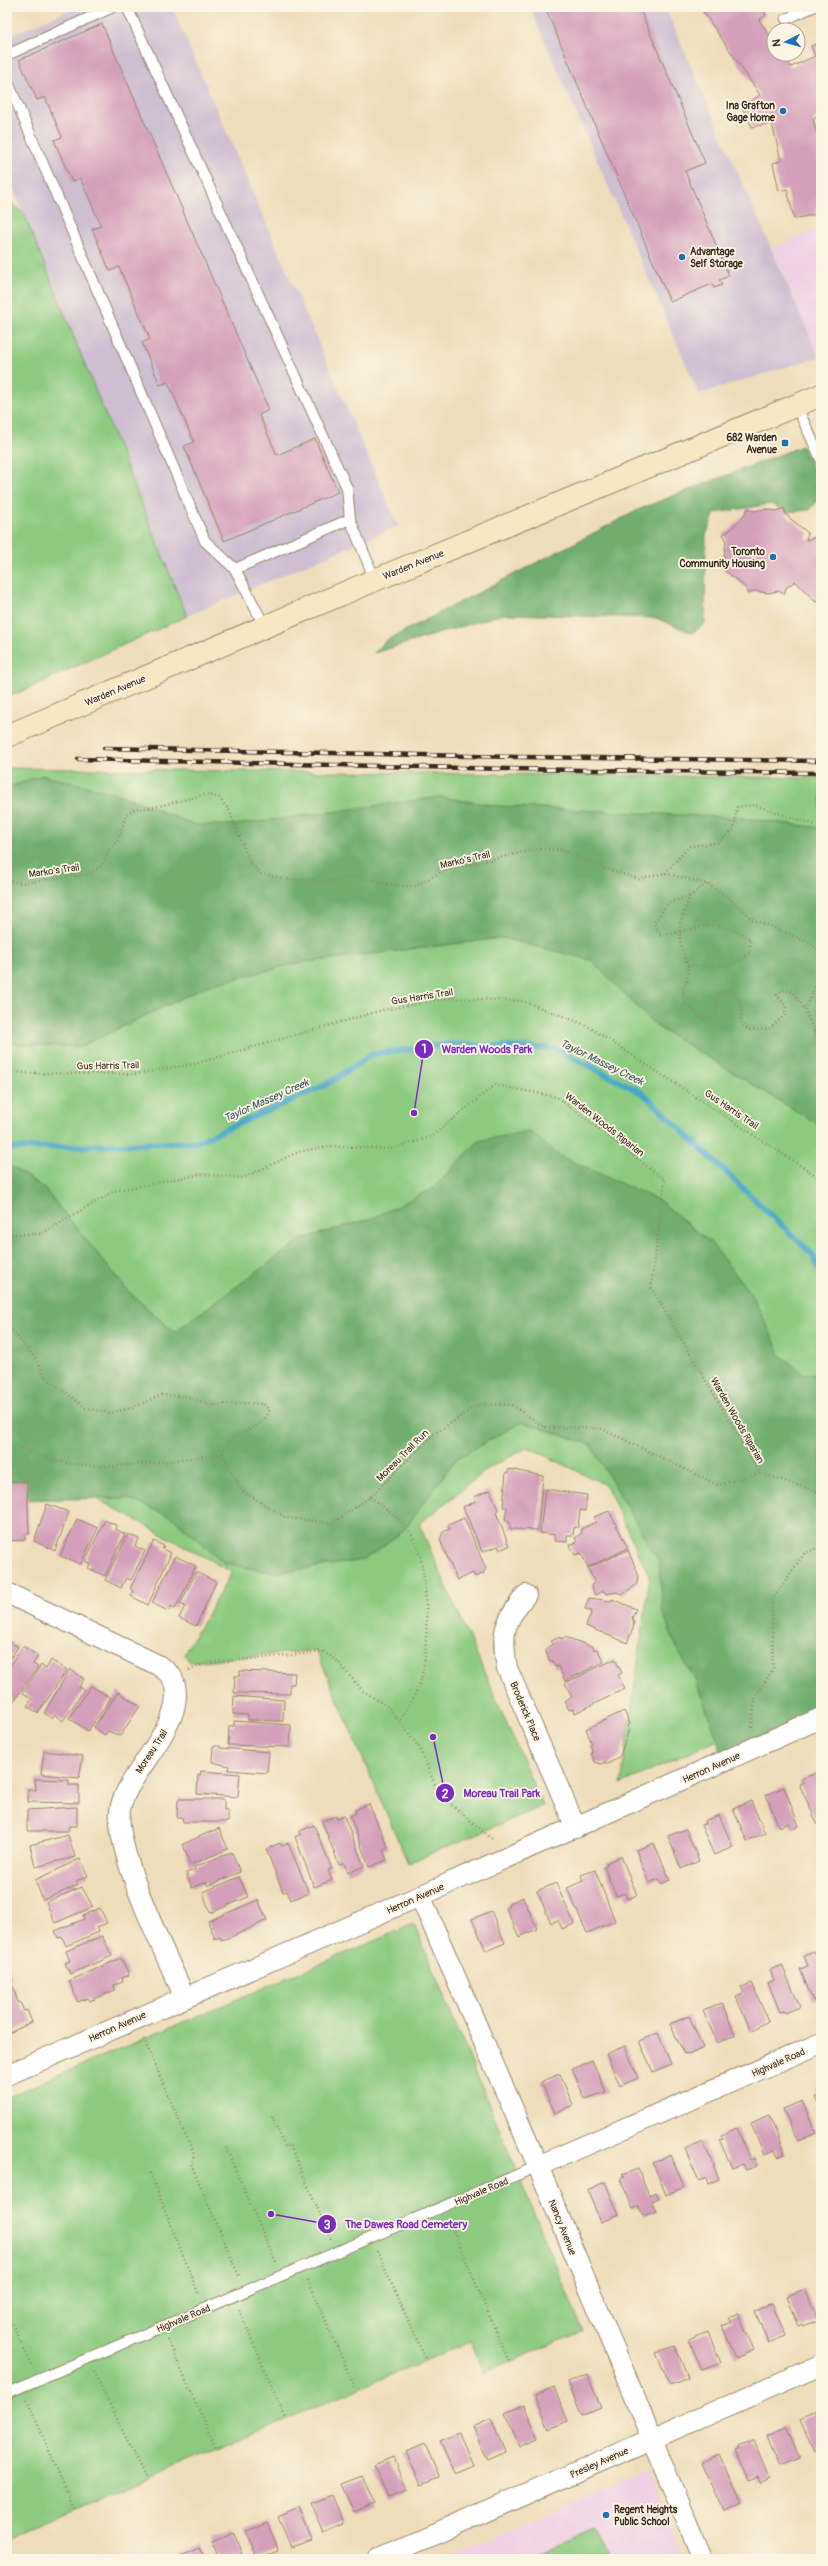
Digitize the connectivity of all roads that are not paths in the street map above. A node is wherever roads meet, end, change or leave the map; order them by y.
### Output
1 (113, 7) edge
2 (127, 7) edge
3 (813, 7) edge
4 (786, 19) dead end
5 (7, 56) edge
6 (7, 80) edge
7 (821, 395) edge
8 (796, 404) junction
9 (821, 459) edge
10 (350, 519) junction
11 (235, 569) junction
12 (374, 580) junction
13 (265, 627) junction
14 (7, 736) edge
15 (7, 1593) edge
16 (526, 1595) dead end
17 (821, 1718) edge
18 (576, 1828) junction
19 (420, 1896) junction
20 (184, 1996) junction
21 (821, 2043) edge
22 (7, 2075) edge
23 (538, 2166) junction
24 (821, 2365) edge
25 (7, 2393) edge
26 (651, 2439) junction
27 (378, 2559) edge
28 (702, 2559) edge

1 - 5 lane
2 - 10 lane
3 - 4 lane
6 - 11 lane
7 - 8 main road, Warden Avenue
8 - 9 lane
8 - 12 main road, Warden Avenue
10 - 11 lane
10 - 12 lane
11 - 13 lane
12 - 13 main road, Warden Avenue
13 - 14 main road, Warden Avenue
15 - 20 street, Moreau Trail
16 - 18 street, Broderick Place
17 - 18 street, Herron Avenue
18 - 19 street, Herron Avenue
19 - 20 street, Herron Avenue
19 - 23 street, Nancy Avenue
20 - 22 street, Herron Avenue
21 - 23 street, Highvale Road
23 - 25 lane, Highvale Road
23 - 26 street, Nancy Avenue
24 - 26 street, Presley Avenue
26 - 27 street, Presley Avenue
26 - 28 street, Nancy Avenue

